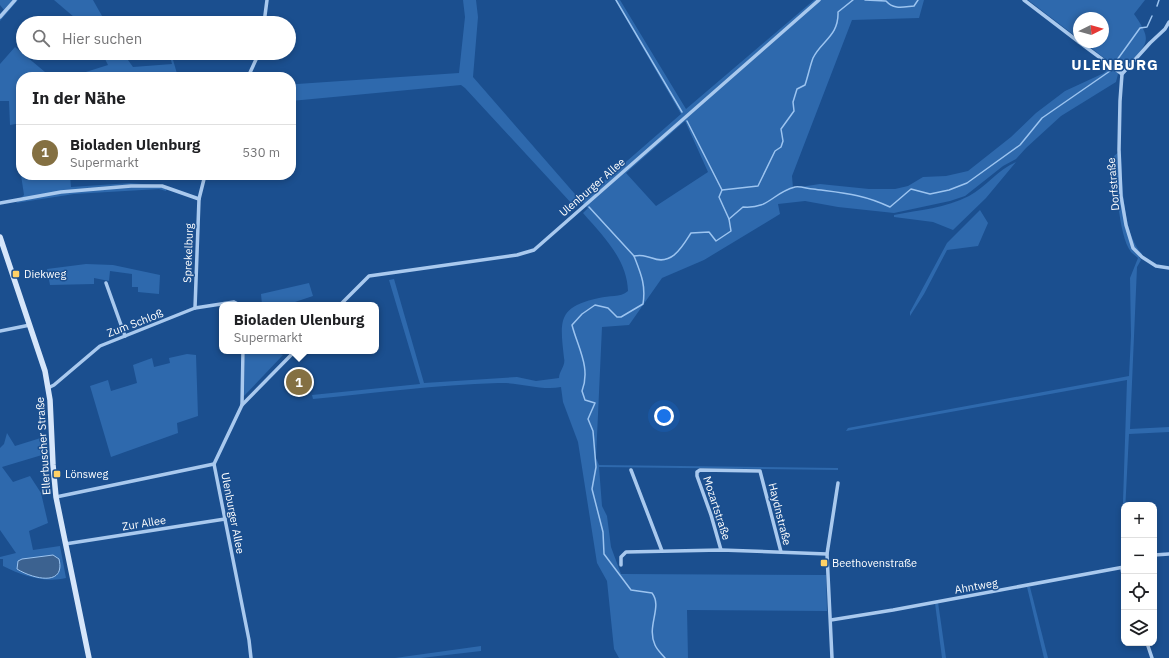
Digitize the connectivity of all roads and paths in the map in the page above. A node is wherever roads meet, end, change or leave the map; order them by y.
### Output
1 (15, 0) edge
2 (267, 0) edge
3 (819, 0) edge
4 (1024, 0) edge
5 (265, 16) edge
6 (0, 17) edge
7 (1169, 22) edge
8 (1073, 37) edge
9 (1087, 48) edge
10 (256, 60) edge
11 (250, 72) edge
12 (1122, 74) junction
13 (204, 180) edge
14 (199, 199) junction
15 (0, 203) edge
16 (0, 237) edge
17 (1169, 268) edge
18 (106, 283) dead end
19 (343, 302) edge
20 (219, 304) edge
21 (195, 308) junction
22 (30, 326) junction
23 (0, 331) edge
24 (125, 336) junction
25 (243, 354) edge
26 (292, 354) edge
27 (48, 388) junction
28 (242, 405) junction
29 (214, 464) junction
30 (631, 470) dead end
31 (697, 472) joint
32 (838, 483) dead end
33 (56, 497) junction
34 (225, 519) junction
35 (65, 544) junction
36 (721, 550) junction
37 (662, 551) junction
38 (781, 552) junction
39 (827, 554) junction
40 (1169, 554) edge
41 (1157, 555) edge
42 (621, 565) dead end
43 (1121, 567) edge
44 (831, 620) junction
45 (1147, 646) edge
46 (89, 658) edge
47 (251, 658) edge
48 (832, 658) edge
49 (1152, 658) edge

1 - 6 street
2 - 5 street
3 - 19 street, Ulenburger Allee
4 - 8 street
7 - 12 street
9 - 12 street
10 - 11 street
12 - 17 street, Dorfstraße
13 - 14 street, Sprekelburg
14 - 15 street
14 - 21 street, Sprekelburg
16 - 22 main road, Ellerbuscher Straße
18 - 24 street
20 - 21 street, Zum Schloß
21 - 24 street, Zum Schloß
22 - 23 street
22 - 27 main road, Ellerbuscher Straße
24 - 27 street, Zum Schloß
25 - 28 street
26 - 28 street, Ulenburger Allee
27 - 33 main road, Ellerbuscher Straße
28 - 29 street, Ulenburger Allee
29 - 33 street
29 - 34 street, Ulenburger Allee
30 - 37 street
31 - 36 street, Mozartstraße
31 - 38 street, Haydnstraße
32 - 39 street
33 - 35 main road, Ellerbuscher Straße
34 - 35 street, Zur Allee
34 - 47 street, Ulenburger Allee
35 - 46 main road, Ellerbuscher Straße
36 - 37 street
36 - 38 street
37 - 42 street
38 - 39 street
39 - 44 street
40 - 41 street
43 - 44 street, Ahntweg
44 - 48 street
45 - 49 street

